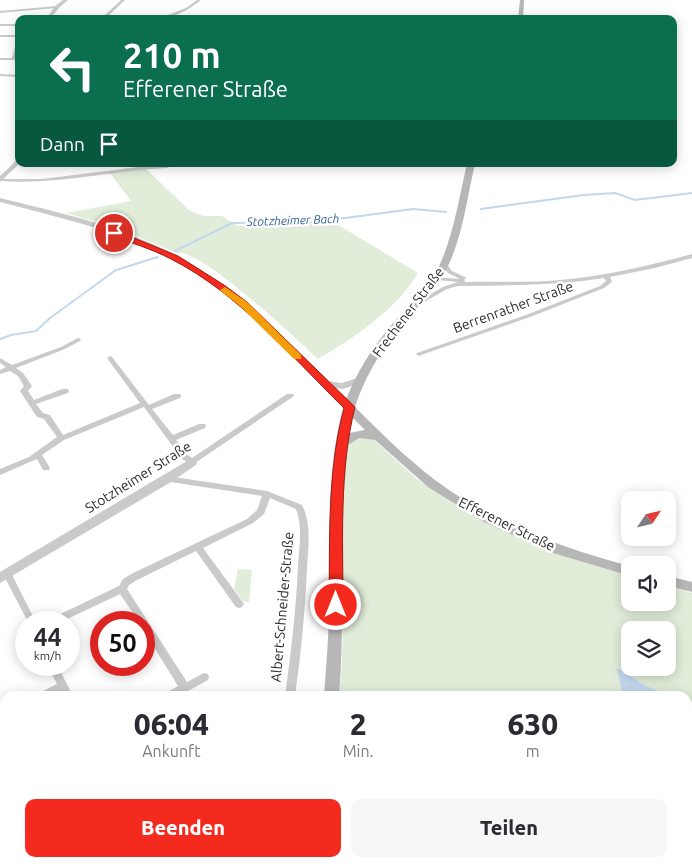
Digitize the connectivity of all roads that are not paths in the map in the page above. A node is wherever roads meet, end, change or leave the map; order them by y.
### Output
1 (66, 0) edge
2 (123, 0) edge
3 (200, 0) edge
4 (522, 0) edge
5 (56, 7) junction
6 (0, 12) edge
7 (51, 15) edge
8 (106, 15) edge
9 (170, 15) edge
10 (520, 15) edge
11 (0, 25) edge
12 (15, 25) edge
13 (15, 37) edge
14 (0, 38) edge
15 (0, 59) edge
16 (15, 59) edge
17 (0, 75) edge
18 (15, 76) edge
19 (15, 164) edge
20 (167, 167) dead end
21 (469, 167) edge
22 (0, 180) edge
23 (0, 200) edge
24 (692, 256) edge
25 (444, 264) junction
26 (607, 277) junction
27 (437, 278) junction
28 (484, 283) junction
29 (417, 304) junction
30 (78, 340) dead end
31 (419, 354) dead end
32 (110, 358) dead end
33 (0, 360) edge
34 (12, 368) junction
35 (0, 372) edge
36 (360, 380) junction
37 (325, 384) junction
38 (66, 391) dead end
39 (177, 396) dead end
40 (290, 396) dead end
41 (33, 403) junction
42 (146, 406) junction
43 (349, 407) junction
44 (202, 426) dead end
45 (379, 437) junction
46 (61, 438) junction
47 (171, 439) junction
48 (342, 444) junction
49 (38, 455) junction
50 (192, 462) junction
51 (46, 468) dead end
52 (0, 472) edge
53 (167, 479) junction
54 (267, 494) junction
55 (198, 546) junction
56 (621, 568) edge
57 (4, 576) edge
58 (676, 582) edge
59 (692, 587) edge
60 (122, 589) junction
61 (239, 604) dead end
62 (25, 611) edge
63 (77, 611) edge
64 (136, 611) edge
65 (155, 640) edge
66 (58, 676) edge
67 (204, 677) dead end
68 (63, 686) junction
69 (185, 688) junction
70 (53, 691) edge
71 (66, 691) edge
72 (179, 691) edge
73 (291, 691) edge
74 (331, 691) edge

1 - 5 street
2 - 8 street
3 - 9 street
4 - 10 main road
5 - 6 street
5 - 7 street
11 - 12 street
13 - 14 street
15 - 16 street
17 - 18 street
19 - 22 street
20 - 22 street
21 - 25 main road, Frechener Straße
23 - 37 street, Efferener Straße
24 - 26 street, Berrenrather Straße
25 - 27 main road, Frechener Straße
25 - 28 street, Berrenrather Straße
26 - 28 street, Berrenrather Straße
26 - 31 street, Berrenrather Straße
27 - 28 street, Berrenrather Straße
27 - 29 main road, Frechener Straße
28 - 29 street, Berrenrather Straße
29 - 36 main road, Frechener Straße
30 - 34 street
32 - 42 street
33 - 34 street
34 - 35 street
34 - 41 street
36 - 37 street
36 - 43 main road, Frechener Straße
37 - 43 street, Efferener Straße
38 - 41 street
39 - 42 street
40 - 50 street, Stotzheimer Straße
41 - 46 street
42 - 46 street
42 - 47 street
43 - 45 main road, Efferener Straße
43 - 48 main road, Frechener Straße
44 - 47 street
45 - 48 main road
45 - 56 main road, Efferener Straße
46 - 49 street
47 - 50 street
48 - 74 main road, Frechener Straße
49 - 51 street
49 - 52 street
50 - 53 street, Stotzheimer Straße
53 - 54 street, Albert-Schneider-Straße
53 - 57 street, Stotzheimer Straße
54 - 55 street
54 - 73 street, Albert-Schneider-Straße
55 - 60 street
55 - 61 street
57 - 62 street
58 - 59 main road
60 - 63 street
60 - 64 street
65 - 69 street
66 - 68 street
67 - 69 street
68 - 70 street
68 - 71 street
69 - 72 street

